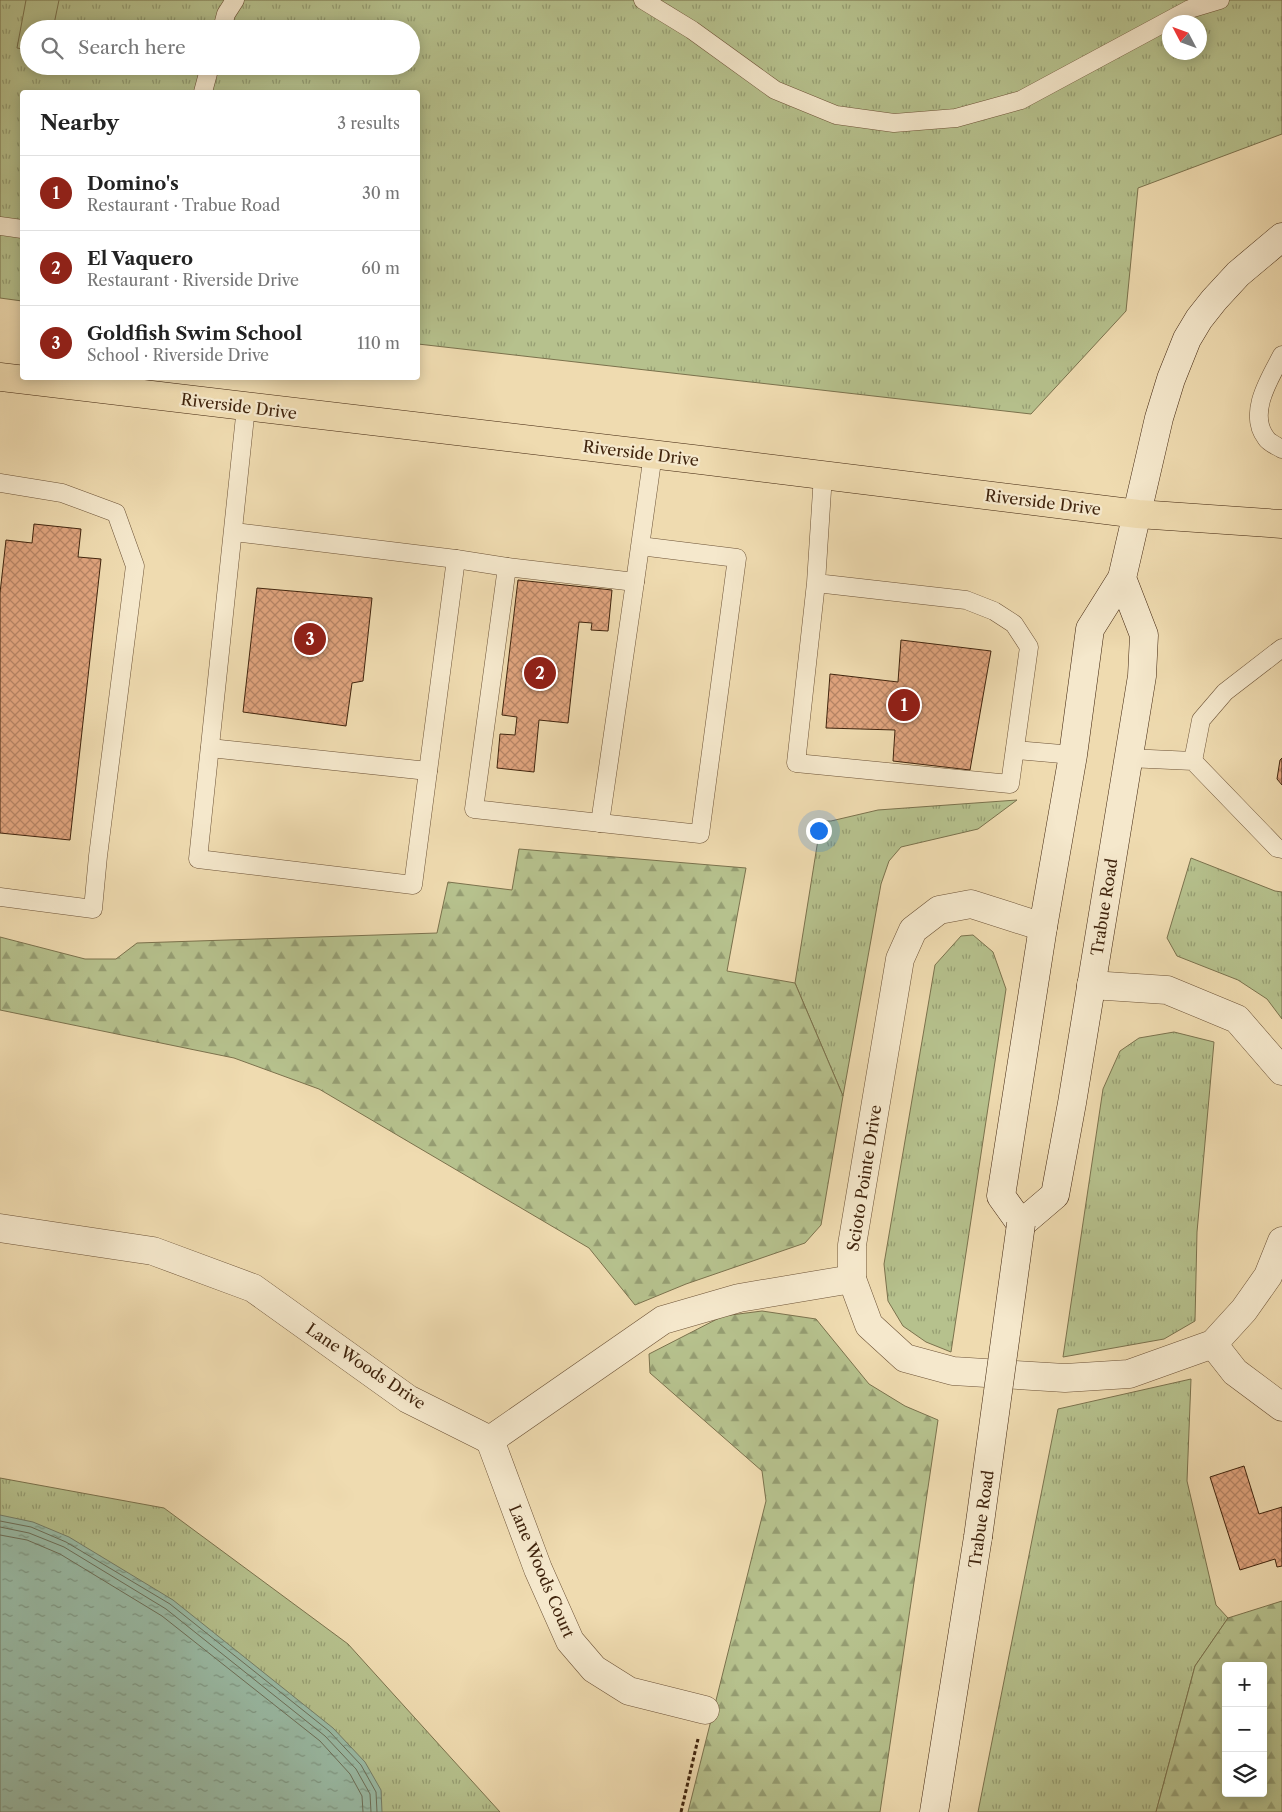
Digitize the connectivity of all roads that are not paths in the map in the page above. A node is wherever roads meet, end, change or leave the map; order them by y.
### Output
1 (235, 0) edge
2 (643, 0) edge
3 (1220, 0) edge
4 (224, 20) edge
5 (208, 75) edge
6 (204, 90) edge
7 (0, 226) edge
8 (20, 229) edge
9 (1282, 237) edge
10 (1282, 355) edge
11 (0, 377) edge
12 (20, 378) edge
13 (50, 380) edge
14 (133, 385) edge
15 (246, 407) junction
16 (1282, 449) edge
17 (653, 454) junction
18 (823, 475) junction
19 (0, 483) edge
20 (1138, 514) junction
21 (1282, 524) edge
22 (234, 532) junction
23 (640, 546) junction
24 (456, 559) junction
25 (507, 567) junction
26 (1122, 578) junction
27 (636, 582) junction
28 (816, 583) junction
29 (1282, 648) edge
30 (210, 748) junction
31 (1014, 750) junction
32 (1073, 755) junction
33 (1128, 758) junction
34 (1193, 762) junction
35 (428, 771) junction
36 (600, 823) junction
37 (1282, 849) edge
38 (0, 897) edge
39 (1043, 927) junction
40 (1091, 984) junction
41 (1282, 1071) edge
42 (1021, 1224) junction
43 (0, 1228) edge
44 (1282, 1241) edge
45 (852, 1279) junction
46 (1213, 1344) junction
47 (1282, 1407) edge
48 (490, 1440) junction
49 (705, 1710) road end
50 (934, 1812) edge

1 - 4 lane
2 - 3 lane
5 - 6 lane
7 - 8 lane
9 - 20 street
10 - 16 lane
11 - 12 main road, Riverside Drive
13 - 14 main road, Riverside Drive
14 - 15 main road, Riverside Drive
15 - 17 main road, Riverside Drive
15 - 22 lane
17 - 18 main road, Riverside Drive
17 - 23 lane
18 - 20 main road, Riverside Drive
18 - 28 lane
19 - 38 lane
20 - 21 main road, Riverside Drive
20 - 26 street
22 - 24 lane
22 - 30 lane
23 - 27 lane
23 - 36 lane
24 - 25 lane
24 - 35 lane
25 - 27 lane
25 - 36 lane
26 - 32 street
26 - 33 street, Trabue Road
27 - 36 lane
28 - 31 lane
28 - 31 lane
29 - 34 lane
30 - 35 lane
30 - 35 lane
31 - 32 lane
32 - 39 street
33 - 34 lane
33 - 40 street, Trabue Road
34 - 37 lane
39 - 42 street
39 - 45 street, Scioto Pointe Drive
40 - 41 street
40 - 42 street, Trabue Road
42 - 50 street, Trabue Road, bridge
43 - 48 street, Lane Woods Drive
44 - 46 street, Scioto Pointe Drive
45 - 46 street, Scioto Pointe Drive
45 - 48 street
46 - 47 street
48 - 49 street, Lane Woods Court

